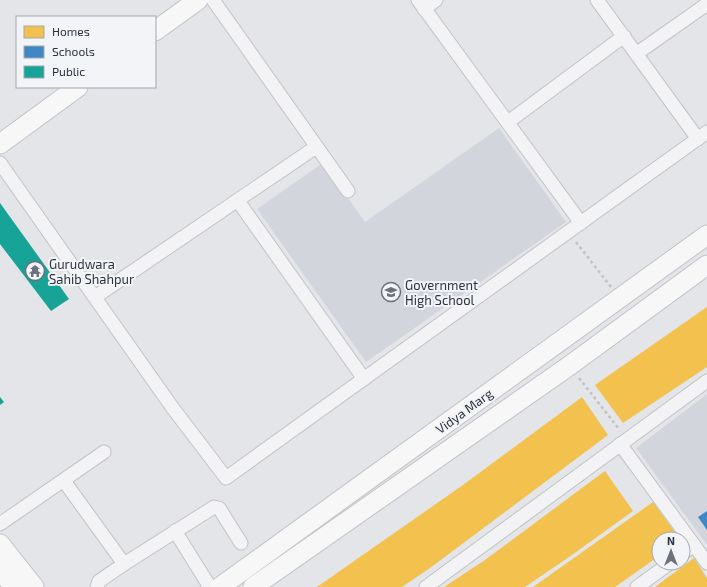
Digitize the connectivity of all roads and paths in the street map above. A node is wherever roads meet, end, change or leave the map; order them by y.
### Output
1 (198, 0) edge
2 (213, 0) edge
3 (436, 0) edge
4 (598, 0) edge
5 (421, 4) edge
6 (707, 4) edge
7 (156, 30) edge
8 (624, 36) junction
9 (636, 54) junction
10 (77, 88) edge
11 (508, 122) junction
12 (702, 136) edge
13 (0, 144) edge
14 (316, 147) junction
15 (0, 163) edge
16 (348, 191) dead end
17 (238, 201) junction
18 (581, 223) junction
19 (568, 232) junction
20 (707, 235) edge
21 (707, 265) edge
22 (95, 298) junction
23 (619, 298) junction
24 (569, 366) junction
25 (364, 379) junction
26 (707, 381) edge
27 (623, 441) junction
28 (104, 452) dead end
29 (64, 481) junction
30 (0, 524) edge
31 (175, 531) junction
32 (241, 543) dead end
33 (0, 544) edge
34 (694, 545) junction
35 (691, 547) edge
36 (707, 563) edge
37 (124, 564) junction
38 (0, 568) edge
39 (659, 571) edge
40 (214, 585) edge
41 (13, 587) edge
42 (34, 587) edge
43 (97, 587) edge
44 (253, 587) edge
45 (426, 587) edge
46 (637, 587) edge

1 - 7 main road
2 - 14 street
3 - 5 street
4 - 8 street
5 - 11 street
6 - 9 street
8 - 9 street
8 - 11 street
9 - 12 street
10 - 13 main road
11 - 18 street
12 - 18 street
14 - 16 street
14 - 17 street
15 - 22 street
17 - 22 street
17 - 25 street
18 - 19 street
19 - 23 path
19 - 25 street
20 - 23 main road, Vidya Marg
21 - 24 main road, Vidya Marg
22 - 25 street
23 - 40 main road, Vidya Marg
24 - 27 path
24 - 44 main road, Vidya Marg
26 - 27 street
27 - 34 street
27 - 45 street
28 - 29 street
29 - 30 street
29 - 37 street
31 - 32 street
31 - 37 street
31 - 40 street
33 - 42 main road
34 - 35 street
34 - 36 street
37 - 43 street
38 - 41 main road
39 - 46 street

